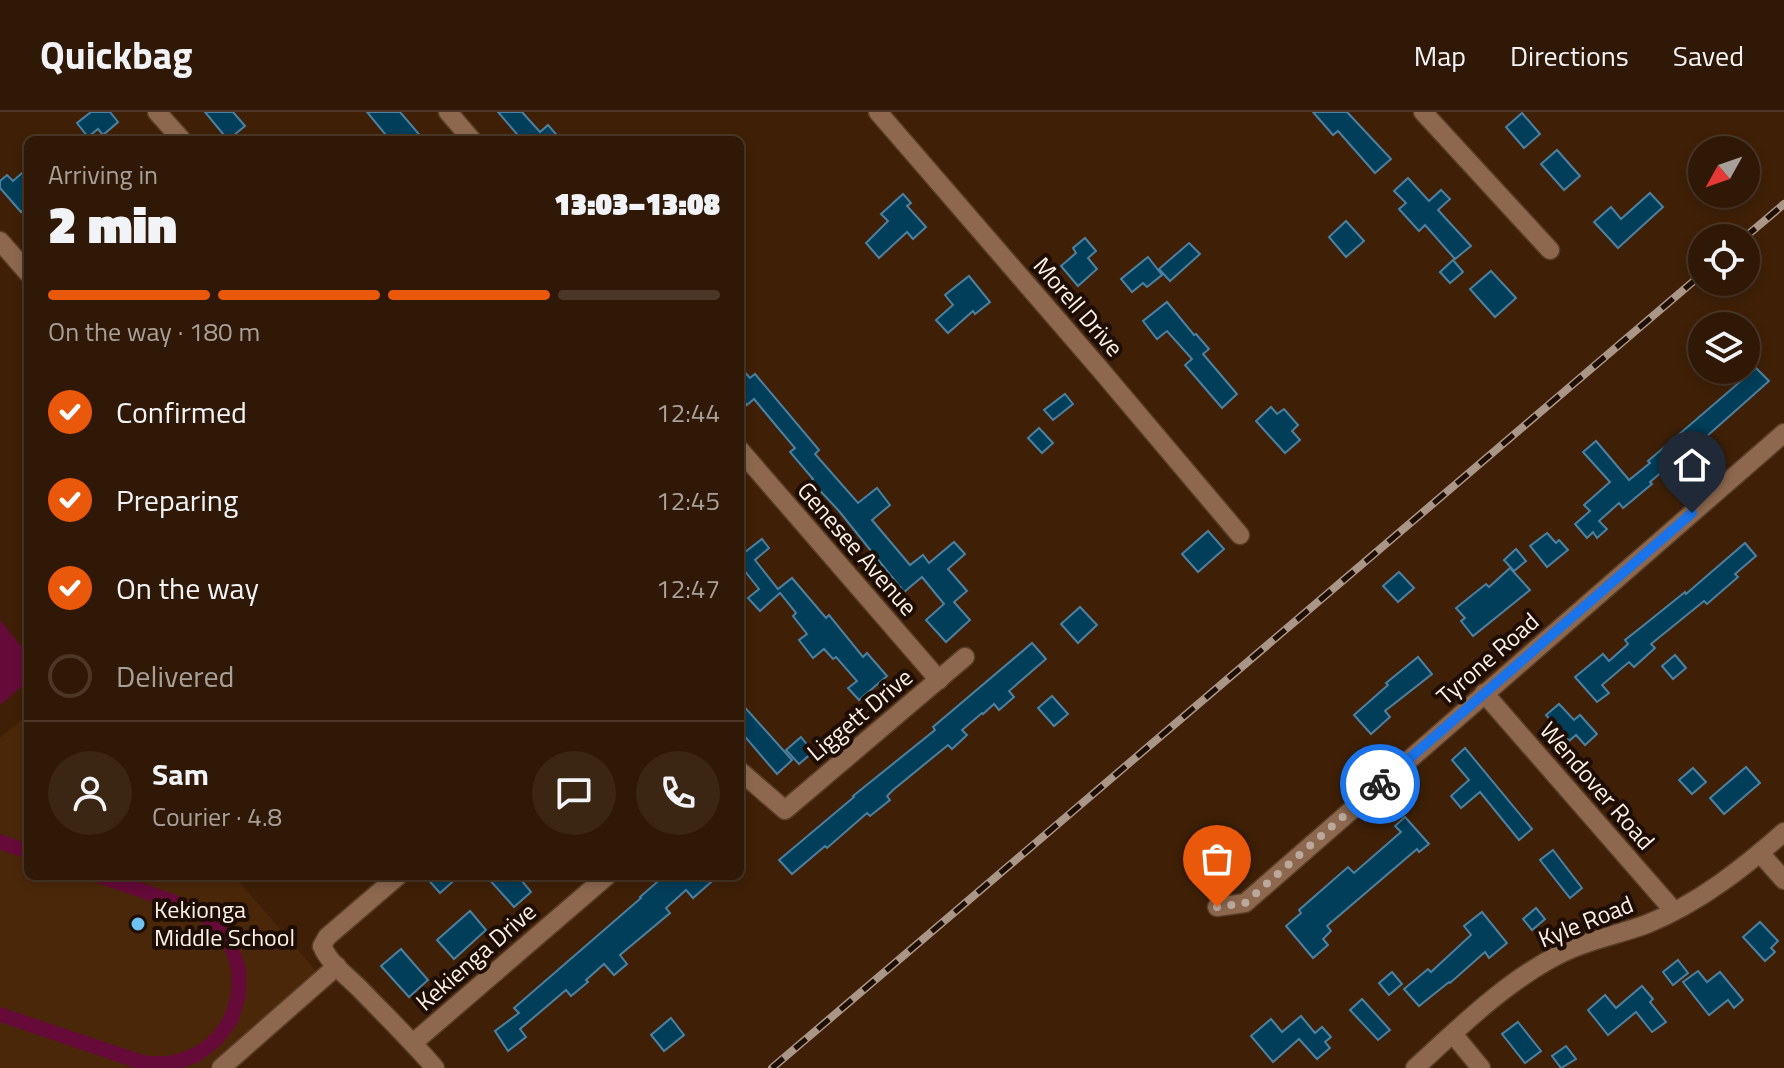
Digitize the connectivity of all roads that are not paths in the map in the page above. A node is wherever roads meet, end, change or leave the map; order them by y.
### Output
1 (157, 112) edge
2 (448, 112) edge
3 (878, 112) edge
4 (1423, 112) edge
5 (178, 136) edge
6 (469, 136) edge
7 (0, 241) edge
8 (1550, 250) dead end
9 (24, 268) edge
10 (1784, 433) edge
11 (744, 455) edge
12 (1240, 535) dead end
13 (965, 657) dead end
14 (939, 680) junction
15 (1484, 693) junction
16 (744, 774) edge
17 (1784, 832) edge
18 (1760, 853) junction
19 (393, 880) edge
20 (602, 880) edge
21 (1784, 880) edge
22 (1217, 907) dead end
23 (1674, 911) junction
24 (337, 966) junction
25 (1453, 1034) junction
26 (413, 1043) junction
27 (221, 1068) edge
28 (435, 1068) edge
29 (1415, 1068) edge
30 (1481, 1068) edge

1 - 5 street
2 - 6 street
3 - 12 street, Morell Drive
4 - 8 street
7 - 9 street
10 - 15 street, Tyrone Road
11 - 14 street, Genesee Avenue
13 - 14 street, Liggett Drive
14 - 16 street, Liggett Drive
15 - 22 street, Tyrone Road
15 - 23 street, Wendover Road
17 - 18 street, Kyle Road
18 - 21 street
18 - 23 street, Kyle Road
19 - 24 street
20 - 26 street, Kekienga Drive
23 - 25 street, Kyle Road
24 - 26 street
24 - 27 street
25 - 29 street, Kyle Road
25 - 30 street
26 - 28 street

